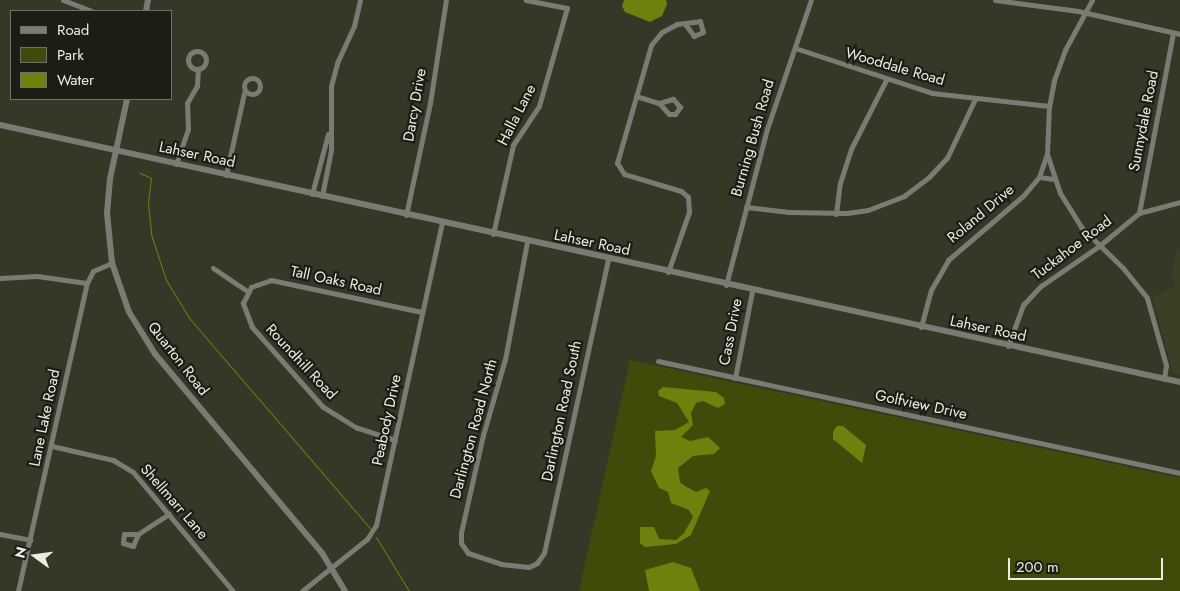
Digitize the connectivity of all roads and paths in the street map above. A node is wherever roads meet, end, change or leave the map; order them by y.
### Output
1 (64, 0) edge
2 (360, 0) edge
3 (446, 0) edge
4 (526, 0) edge
5 (811, 0) edge
6 (995, 0) edge
7 (1092, 0) edge
8 (89, 10) edge
9 (1085, 12) junction
10 (685, 24) dead end
11 (1173, 33) junction
12 (1180, 34) edge
13 (795, 48) junction
14 (198, 69) dead end
15 (886, 80) junction
16 (244, 93) dead end
17 (636, 96) junction
18 (975, 99) junction
19 (127, 100) edge
20 (659, 103) dead end
21 (1049, 106) junction
22 (0, 125) edge
23 (329, 131) junction
24 (116, 150) junction
25 (1047, 154) junction
26 (176, 164) junction
27 (226, 174) junction
28 (1039, 177) junction
29 (1054, 179) junction
30 (312, 194) junction
31 (322, 196) junction
32 (1180, 202) edge
33 (746, 207) junction
34 (1139, 213) junction
35 (836, 214) junction
36 (406, 215) junction
37 (442, 223) junction
38 (493, 234) junction
39 (527, 242) junction
40 (1099, 246) junction
41 (608, 259) junction
42 (112, 263) junction
43 (213, 268) dead end
44 (668, 272) junction
45 (0, 278) edge
46 (87, 282) junction
47 (726, 285) junction
48 (248, 291) junction
49 (752, 291) junction
50 (422, 312) junction
51 (921, 327) junction
52 (1008, 346) junction
53 (658, 361) dead end
54 (735, 378) junction
55 (1164, 379) junction
56 (1180, 382) edge
57 (395, 440) junction
58 (52, 446) junction
59 (1180, 473) edge
60 (169, 514) junction
61 (0, 534) edge
62 (138, 534) dead end
63 (30, 540) junction
64 (534, 565) joint
65 (332, 568) junction
66 (18, 591) edge
67 (233, 591) edge
68 (302, 591) edge
69 (345, 591) edge

1 - 8 street
2 - 23 street
3 - 36 street, Darcy Drive
4 - 38 street, Halla Lane
5 - 13 street, Burning Bush Road
6 - 9 street
7 - 9 street
9 - 11 street
9 - 21 street
10 - 17 street
11 - 12 street
11 - 34 street, Sunnydale Road
13 - 15 street, Wooddale Road
13 - 33 street, Burning Bush Road
14 - 26 street
15 - 18 street, Wooddale Road
15 - 35 street
16 - 27 street
17 - 20 street
17 - 44 street
18 - 21 street, Wooddale Road
18 - 35 street
19 - 24 street, Quarton Road
21 - 25 street
22 - 24 street, Lahser Road
23 - 30 street
23 - 31 street
24 - 26 street, Lahser Road
24 - 42 street, Quarton Road
25 - 28 street, Roland Drive
25 - 29 street
26 - 27 street, Lahser Road
27 - 30 street, Lahser Road
28 - 29 street
28 - 51 street, Roland Drive
29 - 40 street
30 - 31 street, Lahser Road
31 - 36 street, Lahser Road
32 - 34 street, Tuckahoe Road
33 - 35 street
33 - 47 street, Burning Bush Road
34 - 40 street, Tuckahoe Road
36 - 37 street, Lahser Road
37 - 38 street, Lahser Road
37 - 50 street, Peabody Drive
38 - 39 street, Lahser Road
39 - 41 street, Lahser Road
39 - 64 street, Darlington Road North
40 - 52 street, Tuckahoe Road
40 - 55 street
41 - 44 street, Lahser Road
41 - 64 street, Darlington Road South
42 - 46 street
42 - 65 street, Quarton Road
43 - 48 street
44 - 47 street, Lahser Road
45 - 46 street
46 - 58 street, Lane Lake Road
47 - 49 street, Lahser Road
48 - 50 street, Tall Oaks Road
48 - 57 street, Roundhill Road
49 - 51 street, Lahser Road
49 - 54 street, Cass Drive
50 - 57 street, Peabody Drive
51 - 52 street, Lahser Road
52 - 55 street, Lahser Road
53 - 54 street, Golfview Drive
54 - 59 street, Golfview Drive
55 - 56 street, Lahser Road
57 - 65 street, Peabody Drive
58 - 60 street, Shellmarr Lane
58 - 63 street, Lane Lake Road
60 - 62 street
60 - 67 street, Shellmarr Lane
61 - 63 street
63 - 66 street, Lane Lake Road
65 - 68 street, Peabody Drive
65 - 69 street, Quarton Road

